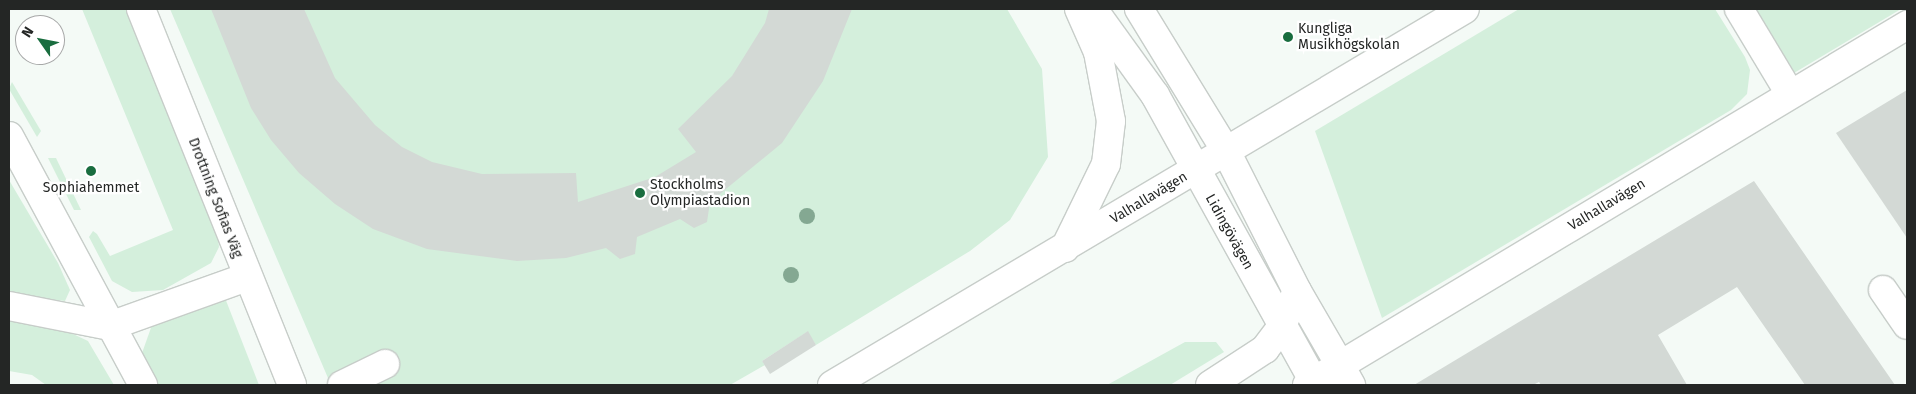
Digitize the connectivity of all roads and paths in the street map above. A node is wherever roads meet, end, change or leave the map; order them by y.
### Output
1 (141, 9) edge
2 (1079, 9) edge
3 (1093, 9) edge
4 (1139, 9) edge
5 (1465, 9) edge
6 (1739, 9) edge
7 (1907, 25) edge
8 (1790, 94) junction
9 (13, 150) edge
10 (1226, 152) junction
11 (1194, 170) junction
12 (1065, 248) junction
13 (247, 277) junction
14 (1883, 290) dead end
15 (1297, 291) junction
16 (9, 306) edge
17 (1907, 325) edge
18 (110, 326) junction
19 (1280, 328) junction
20 (385, 364) dead end
21 (1346, 376) edge
22 (1312, 384) edge
23 (143, 385) edge
24 (292, 385) edge
25 (342, 385) edge
26 (832, 385) edge
27 (1210, 385) edge

1 - 13 main road, Drottning Sofias Väg
2 - 12 main road
3 - 11 main road, Lidingövägen
4 - 10 main road
5 - 10 main road, Valhallavägen
6 - 8 main road
7 - 8 main road, Valhallavägen
8 - 21 main road, Valhallavägen
9 - 18 main road
10 - 11 main road, Valhallavägen
10 - 15 main road
11 - 12 main road, Valhallavägen
11 - 19 main road, Lidingövägen
12 - 26 main road, Valhallavägen
13 - 18 main road
13 - 24 main road, Drottning Sofias Väg
14 - 17 main road
15 - 19 main road
15 - 21 main road
16 - 18 main road
18 - 23 main road
19 - 22 main road, Lidingövägen
19 - 27 main road
20 - 25 main road
21 - 22 main road, Valhallavägen

